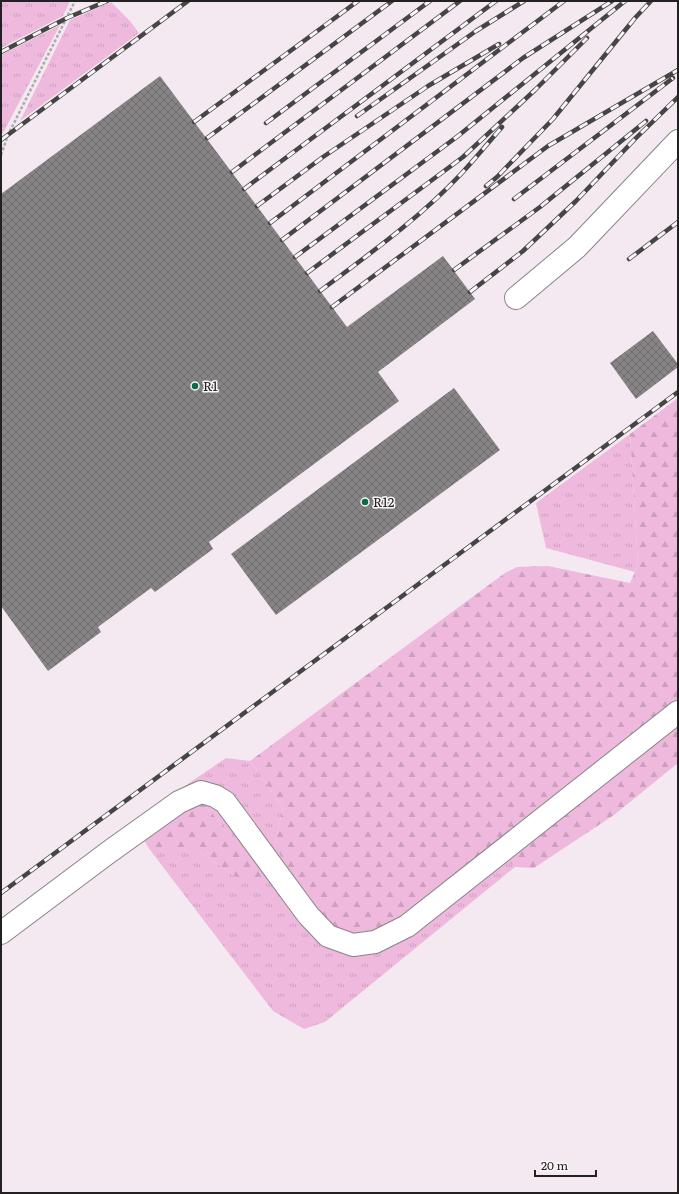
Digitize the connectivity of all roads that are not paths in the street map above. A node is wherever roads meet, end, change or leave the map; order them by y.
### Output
1 (678, 141) edge
2 (516, 298) dead end
3 (678, 712) edge
4 (1, 933) edge

1 - 2 lane
3 - 4 lane

